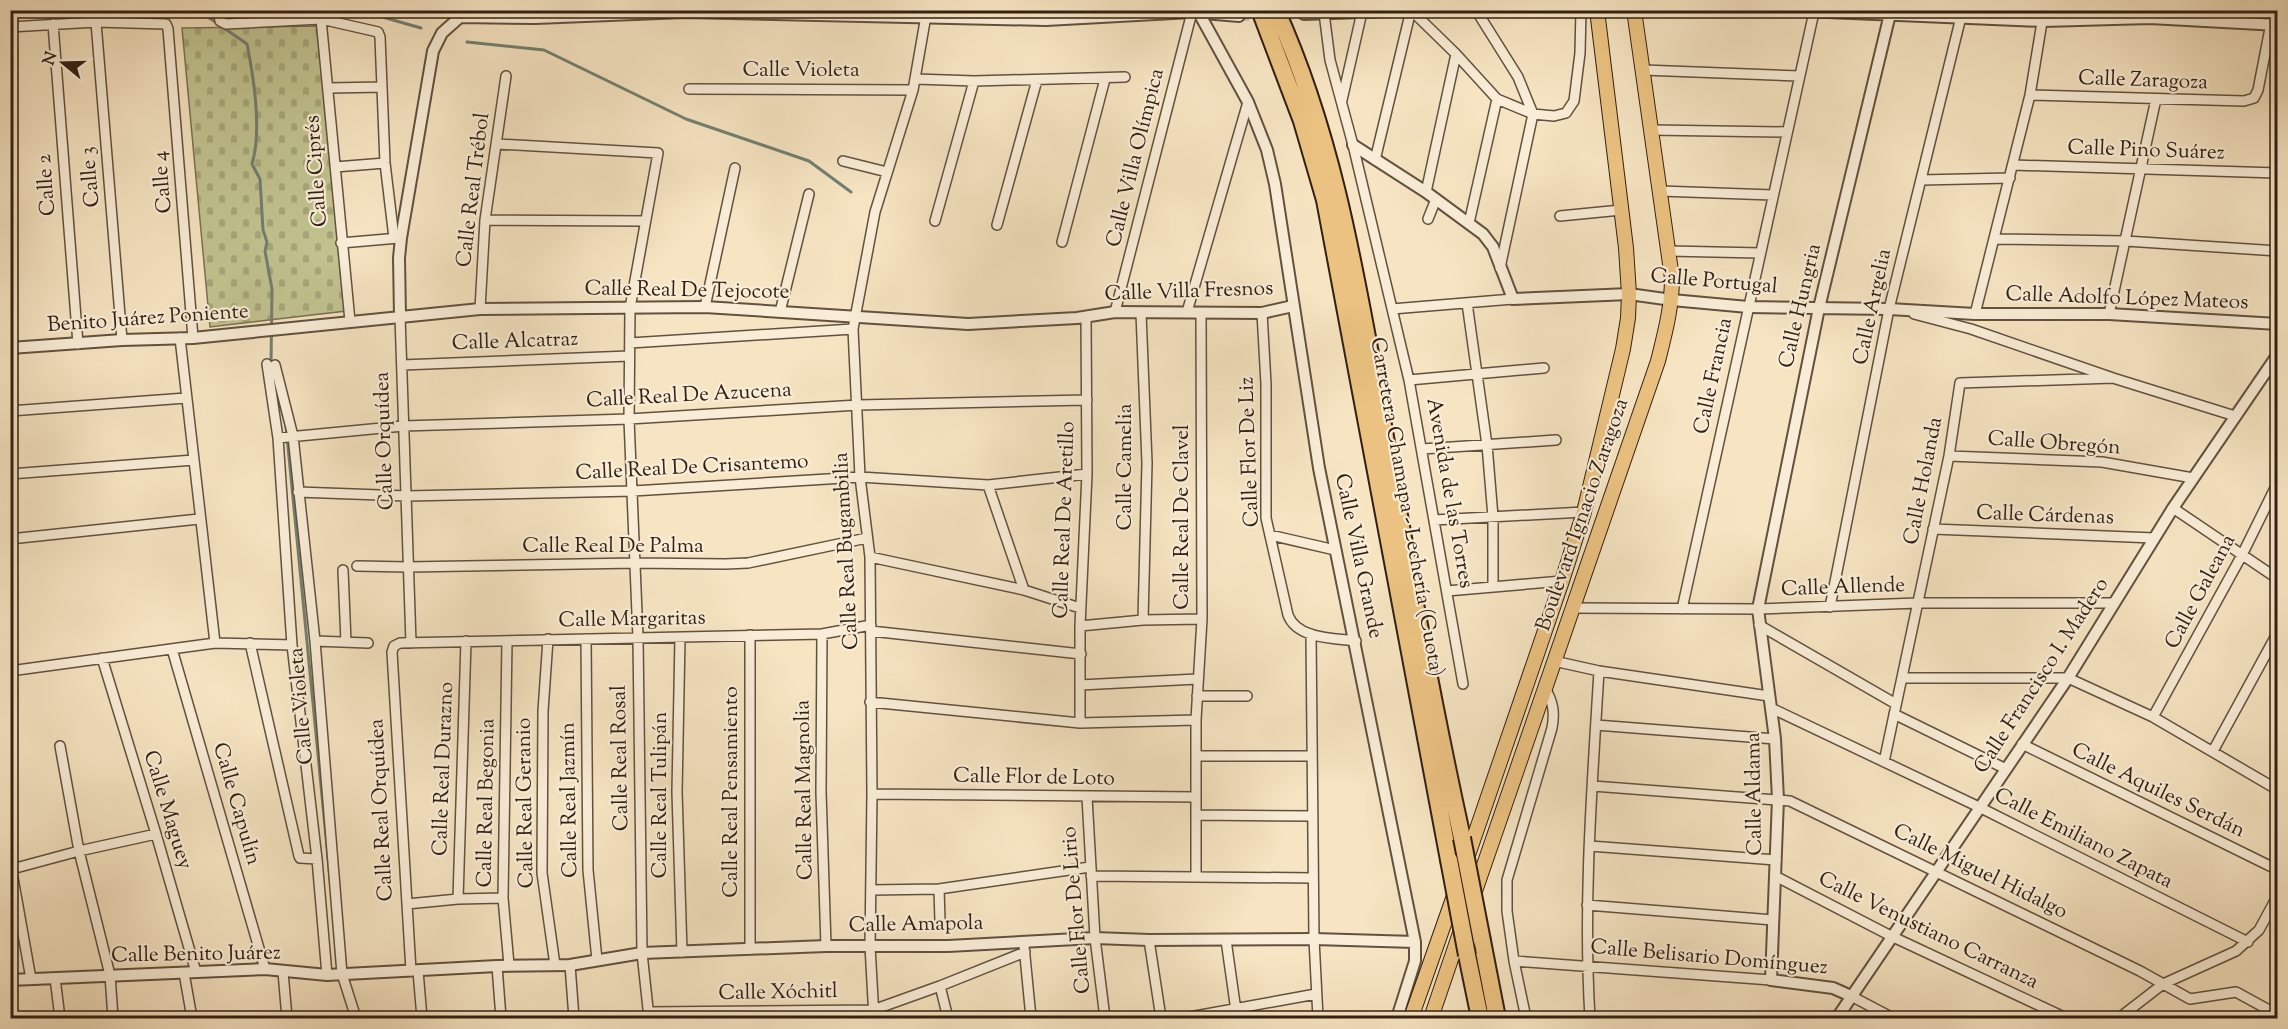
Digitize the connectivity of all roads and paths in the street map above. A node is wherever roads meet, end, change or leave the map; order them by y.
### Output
1 (95, 10) edge
2 (219, 10) edge
3 (1260, 10) edge
4 (1276, 10) edge
5 (1418, 10) edge
6 (1476, 10) edge
7 (1581, 10) edge
8 (1597, 10) edge
9 (1634, 10) edge
10 (1780, 10) edge
11 (2272, 10) edge
12 (685, 11) edge
13 (1411, 11) edge
14 (1195, 12) edge
15 (1323, 12) edge
16 (1362, 12) edge
17 (1814, 12) edge
18 (610, 13) edge
19 (535, 14) edge
20 (927, 14) edge
21 (1112, 14) edge
22 (1304, 14) dead end
23 (1890, 14) junction
24 (2150, 14) edge
25 (991, 15) edge
26 (1046, 15) edge
27 (1239, 15) dead end
28 (2044, 16) edge
29 (1961, 17) junction
30 (321, 19) junction
31 (96, 22) junction
32 (53, 24) junction
33 (2274, 24) edge
34 (10, 27) edge
35 (1456, 54) junction
36 (1643, 70) junction
37 (507, 76) dead end
38 (1799, 76) junction
39 (1125, 77) dead end
40 (916, 79) junction
41 (1105, 79) junction
42 (1037, 80) junction
43 (974, 81) junction
44 (382, 87) junction
45 (329, 88) junction
46 (689, 89) dead end
47 (913, 90) junction
48 (2030, 95) junction
49 (1497, 99) junction
50 (2156, 99) junction
51 (1342, 101) junction
52 (1248, 102) junction
53 (1533, 114) junction
54 (1651, 130) junction
55 (1787, 132) junction
56 (497, 144) junction
57 (1353, 145) junction
58 (1375, 160) junction
59 (843, 161) dead end
60 (385, 163) junction
61 (2013, 165) junction
62 (335, 167) junction
63 (735, 168) dead end
64 (2141, 168) junction
65 (887, 172) junction
66 (2277, 173) edge
67 (2010, 178) junction
68 (1921, 180) junction
69 (1660, 191) junction
70 (1426, 192) junction
71 (809, 194) dead end
72 (1773, 195) junction
73 (1436, 199) junction
74 (1621, 210) junction
75 (1560, 216) dead end
76 (1428, 219) dead end
77 (485, 220) junction
78 (645, 221) junction
79 (935, 221) dead end
80 (1469, 223) junction
81 (998, 225) dead end
82 (398, 238) junction
83 (1996, 239) junction
84 (2126, 241) junction
85 (1062, 242) dead end
86 (341, 243) junction
87 (1669, 251) junction
88 (2277, 251) edge
89 (1760, 254) junction
90 (1500, 268) junction
91 (1629, 294) junction
92 (1513, 299) junction
93 (1672, 300) junction
94 (1467, 303) junction
95 (1293, 306) junction
96 (705, 307) junction
97 (1748, 307) junction
98 (630, 308) junction
99 (1819, 308) junction
100 (480, 309) junction
101 (1392, 309) junction
102 (1893, 309) junction
103 (780, 312) junction
104 (1115, 312) junction
105 (1187, 312) junction
106 (1141, 313) junction
107 (1201, 313) junction
108 (1262, 313) junction
109 (1975, 314) junction
110 (2109, 314) junction
111 (400, 316) junction
112 (1086, 318) junction
113 (350, 321) junction
114 (854, 324) junction
115 (2277, 324) edge
116 (288, 327) joint
117 (180, 338) junction
118 (193, 338) junction
119 (122, 340) junction
120 (630, 343) junction
121 (78, 344) junction
122 (10, 348) edge
123 (2277, 354) edge
124 (629, 356) junction
125 (402, 364) junction
126 (1544, 368) dead end
127 (1476, 374) junction
128 (2113, 378) junction
129 (1409, 380) junction
130 (186, 398) junction
131 (1087, 400) junction
132 (858, 405) junction
133 (10, 411) edge
134 (2235, 416) junction
135 (629, 419) junction
136 (403, 426) junction
137 (286, 437) junction
138 (1556, 440) dead end
139 (1487, 445) junction
140 (1422, 449) junction
141 (1949, 456) junction
142 (194, 460) junction
143 (10, 474) edge
144 (1087, 474) junction
145 (860, 477) junction
146 (2193, 478) junction
147 (2277, 482) edge
148 (988, 485) junction
149 (633, 491) junction
150 (298, 492) junction
151 (407, 496) junction
152 (2173, 508) junction
153 (1584, 512) junction
154 (1493, 517) junction
155 (199, 519) junction
156 (1434, 520) junction
157 (1933, 529) junction
158 (1269, 535) junction
159 (867, 538) junction
160 (2154, 538) junction
161 (10, 539) edge
162 (1335, 550) junction
163 (2242, 555) junction
164 (870, 557) junction
165 (635, 563) junction
166 (357, 566) dead end
167 (408, 567) junction
168 (343, 570) dead end
169 (2277, 579) edge
170 (1562, 581) junction
171 (1493, 587) junction
172 (1024, 590) junction
173 (1447, 591) junction
174 (1917, 603) junction
175 (2114, 603) junction
176 (1830, 607) junction
177 (1080, 608) junction
178 (1573, 608) junction
179 (1682, 609) junction
180 (1758, 609) junction
181 (1202, 619) junction
182 (1143, 620) junction
183 (1759, 625) junction
184 (1080, 626) junction
185 (871, 628) junction
186 (2277, 632) edge
187 (822, 634) junction
188 (1311, 634) junction
189 (750, 635) junction
190 (638, 638) junction
191 (680, 638) junction
192 (548, 639) junction
193 (586, 639) junction
194 (315, 641) junction
195 (466, 641) junction
196 (507, 641) junction
197 (1356, 641) junction
198 (346, 642) junction
199 (215, 643) junction
200 (249, 643) junction
201 (368, 643) dead end
202 (411, 643) junction
203 (292, 645) junction
204 (394, 646) joint
205 (172, 649) junction
206 (1081, 654) junction
207 (102, 658) junction
208 (1554, 661) junction
209 (10, 671) edge
210 (1599, 671) junction
211 (1902, 678) junction
212 (2068, 678) junction
213 (1197, 679) junction
214 (1463, 684) dead end
215 (1080, 685) junction
216 (1545, 688) junction
217 (1197, 696) junction
218 (1247, 696) dead end
219 (1769, 696) junction
220 (870, 702) junction
221 (1772, 708) junction
222 (1895, 709) junction
223 (2152, 717) junction
224 (1196, 720) junction
225 (1080, 723) junction
226 (1596, 725) junction
227 (1775, 739) junction
228 (2022, 744) junction
229 (60, 746) dead end
230 (2213, 751) junction
231 (1196, 756) junction
232 (1312, 756) junction
233 (1884, 762) junction
234 (2006, 769) junction
235 (1593, 786) junction
236 (2276, 786) edge
237 (872, 794) junction
238 (1196, 797) junction
239 (1087, 798) junction
240 (1778, 799) junction
241 (1979, 807) junction
242 (1196, 815) junction
243 (1313, 816) junction
244 (156, 834) junction
245 (1590, 846) junction
246 (79, 851) junction
247 (317, 859) junction
248 (1776, 860) junction
249 (11, 865) edge
250 (2277, 870) edge
251 (1090, 871) junction
252 (1935, 871) junction
253 (1196, 876) junction
254 (1775, 876) junction
255 (1313, 878) junction
256 (939, 889) junction
257 (871, 890) junction
258 (2277, 895) edge
259 (458, 898) junction
260 (503, 898) junction
261 (407, 904) junction
262 (1587, 905) junction
263 (1773, 920) junction
264 (940, 921) dead end
265 (331, 925) junction
266 (1891, 936) junction
267 (1095, 938) junction
268 (1314, 939) junction
269 (1149, 940) junction
270 (1226, 940) junction
271 (1415, 942) junction
272 (2248, 942) junction
273 (826, 946) junction
274 (870, 946) junction
275 (1024, 947) junction
276 (750, 949) junction
277 (682, 952) junction
278 (642, 953) junction
279 (597, 960) junction
280 (1514, 961) junction
281 (509, 965) junction
282 (555, 965) junction
283 (570, 965) junction
284 (497, 966) junction
285 (1587, 966) junction
286 (265, 969) junction
287 (414, 971) junction
288 (190, 972) junction
289 (284, 972) junction
290 (342, 974) junction
291 (110, 975) junction
292 (327, 975) junction
293 (55, 978) junction
294 (32, 979) junction
295 (10, 980) edge
296 (1771, 980) junction
297 (2163, 984) junction
298 (940, 986) junction
299 (1316, 994) junction
300 (1851, 996) junction
301 (874, 1014) edge
302 (1236, 1014) edge
303 (648, 1015) edge
304 (2277, 1015) edge
305 (60, 1018) edge
306 (113, 1018) edge
307 (192, 1018) edge
308 (287, 1018) edge
309 (356, 1018) edge
310 (422, 1018) edge
311 (501, 1018) edge
312 (574, 1018) edge
313 (948, 1018) edge
314 (1031, 1018) edge
315 (1105, 1018) edge
316 (1161, 1018) edge
317 (1184, 1018) edge
318 (1318, 1018) edge
319 (1396, 1018) edge
320 (1411, 1018) edge
321 (1431, 1018) edge
322 (1480, 1018) edge
323 (1497, 1018) edge
324 (1526, 1018) edge
325 (1590, 1018) edge
326 (1837, 1018) edge
327 (1893, 1018) edge
328 (2066, 1018) edge
329 (2119, 1018) edge

1 - 31 street, Calle 3
2 - 30 street
3 - 322 highway, Carretera Chamapa - Lechería (Cuota), bridge
4 - 323 highway, Carretera Chamapa - Lechería (Cuota), bridge
5 - 13 street
6 - 53 street
7 - 53 street
8 - 74 main road, Boulevard Ignacio Zaragoza
9 - 36 main road, Boulevard Ignacio Zaragoza
10 - 17 street
11 - 33 street
12 - 18 street
12 - 20 street
13 - 16 street
13 - 35 street
13 - 58 street
14 - 21 street
14 - 27 street
14 - 52 street, Calle Villa Grande
14 - 104 street, Calle Villa Olímpica
15 - 16 street
15 - 22 street
15 - 51 street, Avenida de las Torres
16 - 51 street
17 - 23 street
17 - 38 street, Calle Francia
18 - 19 street
19 - 82 street
20 - 25 street
20 - 40 street
21 - 26 street
23 - 29 street
23 - 99 street, Calle Hungria
24 - 28 street
24 - 33 street
25 - 26 street
28 - 29 street
28 - 48 street
29 - 68 street, Calle Argelia
30 - 44 street
30 - 45 street, Calle Ciprés
31 - 32 street
31 - 118 street, Calle 4
31 - 119 street, Calle 3
32 - 34 street
32 - 121 street, Calle 2
33 - 50 street, Calle Zaragoza
35 - 49 street
35 - 70 street
36 - 38 street
36 - 54 main road, Boulevard Ignacio Zaragoza
37 - 56 street, Calle Real Trébol
38 - 55 street, Calle Francia
39 - 41 street
40 - 43 street
40 - 47 street
41 - 42 street
41 - 85 street
42 - 43 street
42 - 81 street
43 - 79 street
44 - 45 street
44 - 60 street
45 - 62 street, Calle Ciprés
46 - 47 street, Calle Violeta
47 - 65 street, Calle Real Bugambilia
48 - 50 street, Calle Zaragoza
48 - 61 street
49 - 53 street
49 - 80 street
50 - 64 street
51 - 57 street, Avenida de las Torres
52 - 95 street, Calle Villa Grande
52 - 105 street
53 - 90 street
54 - 55 street
54 - 69 main road, Boulevard Ignacio Zaragoza
55 - 72 street, Calle Francia
56 - 77 street, Calle Real Trébol
56 - 78 street, Calle Real Rosal
57 - 58 street
57 - 101 street, Avenida de las Torres
58 - 70 street
59 - 65 street
60 - 62 street
60 - 82 street
61 - 64 street, Calle Pino Suárez
61 - 67 street
62 - 86 street, Calle Ciprés
63 - 96 street
64 - 66 street, Calle Pino Suárez
64 - 84 street
65 - 114 street, Calle Real Bugambilia
67 - 68 street
67 - 83 street
68 - 102 street, Calle Argelia
69 - 72 street
69 - 87 main road, Boulevard Ignacio Zaragoza
70 - 73 street
71 - 103 street
72 - 89 street, Calle Francia
73 - 76 street
73 - 80 street
74 - 75 street
74 - 91 main road, Boulevard Ignacio Zaragoza
77 - 78 street
77 - 100 street, Calle Real Trébol
78 - 98 street, Calle Real Rosal
80 - 90 street
82 - 86 street
82 - 111 street, Calle Orquídea
83 - 84 street
83 - 109 street
84 - 88 street
84 - 110 street
86 - 113 street, Calle Ciprés
87 - 89 street
87 - 93 main road, Boulevard Ignacio Zaragoza
89 - 97 street, Calle Francia
90 - 92 street
91 - 92 street
91 - 93 street, Calle Portugal
91 - 153 main road, Boulevard Ignacio Zaragoza
92 - 94 street
93 - 97 street, Calle Portugal
93 - 178 main road, Boulevard Ignacio Zaragoza
94 - 101 street
94 - 127 street
95 - 108 street, Calle Villa Fresnos
95 - 162 street, Calle Villa Grande
96 - 98 street, Calle Real De Tejocote
96 - 103 street, Calle Real De Tejocote
97 - 99 street, Calle Portugal
97 - 179 street, Calle Francia
98 - 100 street, Calle Real De Tejocote
98 - 120 street, Calle Real Rosal
99 - 102 street, Calle Portugal
99 - 180 street, Calle Hungria
100 - 111 street, Calle Real De Tejocote
101 - 129 street, Avenida de las Torres
102 - 109 street, Calle Portugal
102 - 128 street
102 - 176 street, Calle Argelia
103 - 114 street, Calle Real De Tejocote
104 - 106 street, Calle Villa Fresnos
104 - 112 street, Calle Villa Fresnos
105 - 106 street, Calle Villa Fresnos
105 - 107 street, Calle Villa Fresnos
106 - 182 street, Calle Camelia
107 - 108 street, Calle Villa Fresnos
107 - 181 street, Calle Real De Clavel
108 - 158 street, Calle Flor De Liz
109 - 110 street, Calle Adolfo López Mateos
110 - 115 street, Calle Adolfo López Mateos
111 - 113 street, Calle Real De Tejocote
111 - 125 street, Calle Orquídea
112 - 114 street, Calle Real De Tejocote
112 - 131 street, Calle Real De Aretillo
113 - 116 street, Calle Real De Tejocote
114 - 120 street
114 - 132 street, Calle Real Bugambilia
116 - 118 street, Benito Juárez Poniente
117 - 118 street, Benito Juárez Poniente
117 - 119 street, Benito Juárez Poniente
117 - 130 street
119 - 121 street, Benito Juárez Poniente
120 - 124 street, Calle Real Rosal
121 - 122 street, Benito Juárez Poniente
123 - 134 street, Calle Francisco I. Madero
124 - 125 street, Calle Alcatraz
124 - 135 street, Calle Real Rosal
125 - 136 street, Calle Orquídea
126 - 127 street
127 - 129 street
127 - 139 street
128 - 134 street
128 - 141 street, Calle Holanda
129 - 140 street, Avenida de las Torres
130 - 133 street
130 - 142 street
131 - 132 street, Calle Real De Azucena
131 - 144 street, Calle Real De Aretillo
132 - 135 street, Calle Real De Azucena
132 - 145 street, Calle Real Bugambilia
134 - 146 street, Calle Francisco I. Madero
135 - 136 street, Calle Real De Azucena
135 - 149 street, Calle Real Rosal
136 - 137 street, Calle Real De Azucena
136 - 151 street, Calle Orquídea
137 - 137 street, Calle Violeta
137 - 150 street, Calle Violeta
137 - 203 street
138 - 139 street
139 - 140 street
139 - 154 street
140 - 156 street, Avenida de las Torres
141 - 146 street, Calle Obregón
141 - 157 street, Calle Holanda
142 - 143 street
142 - 155 street
144 - 148 street, Calle Real De Crisantemo
144 - 177 street, Calle Real De Aretillo
145 - 148 street, Calle Real De Crisantemo
145 - 149 street, Calle Real De Crisantemo
145 - 159 street, Calle Real Bugambilia
146 - 152 street, Calle Francisco I. Madero
147 - 163 street, Calle Galeana
148 - 172 street
149 - 151 street, Calle Real De Crisantemo
149 - 165 street, Calle Real Rosal
150 - 151 street, Calle Real De Crisantemo
150 - 194 street, Calle Violeta
151 - 167 street, Calle Orquídea
152 - 160 street, Calle Francisco I. Madero
152 - 163 street
153 - 154 street
153 - 170 main road, Boulevard Ignacio Zaragoza
154 - 156 street
154 - 171 street
155 - 161 street
155 - 199 street
156 - 173 street, Avenida de las Torres
157 - 160 street, Calle Cárdenas
157 - 174 street, Calle Holanda
158 - 162 street
158 - 188 street, Calle Flor De Liz
159 - 164 street, Calle Real Bugambilia
159 - 165 street, Calle Real De Palma
160 - 175 street, Calle Francisco I. Madero
162 - 197 street, Calle Villa Grande
163 - 169 street
163 - 223 street, Calle Galeana
164 - 172 street
164 - 185 street, Calle Real Bugambilia
165 - 167 street, Calle Real De Palma
165 - 190 street, Calle Real Rosal
166 - 167 street, Calle Real De Palma
167 - 202 street, Calle Orquídea
168 - 198 street
170 - 171 street
170 - 320 main road, Boulevard Ignacio Zaragoza
171 - 173 street
172 - 177 street
173 - 214 street, Avenida de las Torres
174 - 175 street, Calle Allende
174 - 176 street, Calle Allende
174 - 211 street, Calle Holanda
175 - 212 street, Calle Francisco I. Madero
176 - 180 street, Calle Allende
177 - 184 street, Calle Real De Aretillo
178 - 179 street, Calle Allende
178 - 208 main road, Boulevard Ignacio Zaragoza
179 - 180 street, Calle Allende
180 - 183 street, Calle Aldama
181 - 182 street
181 - 213 street, Calle Real De Clavel
182 - 184 street
183 - 219 street, Calle Aldama
183 - 222 street
184 - 206 street, Calle Real De Aretillo
185 - 187 street, Calle Margaritas
185 - 206 street, Calle Margaritas
185 - 220 street, Calle Real Bugambilia
186 - 230 street
187 - 189 street, Calle Margaritas
187 - 273 street, Calle Real Magnolia
188 - 197 street
188 - 232 street
189 - 191 street, Calle Margaritas
189 - 276 street, Calle Real Pensamiento
190 - 191 street, Calle Margaritas
190 - 193 street, Calle Margaritas
190 - 278 street, Calle Real Rosal
191 - 277 street, Calle Real Tulipán
192 - 193 street, Calle Margaritas
192 - 196 street, Calle Margaritas
192 - 282 street, Calle Real Geranio
193 - 279 street, Calle Real Jazmín
194 - 198 street
194 - 265 street, Calle Violeta
195 - 196 street, Calle Margaritas
195 - 202 street, Calle Margaritas
195 - 259 street, Calle Real Durazno
196 - 260 street, Calle Real Begonia
197 - 271 street, Calle Villa Grande
198 - 201 street
199 - 200 street
199 - 205 street
200 - 203 street
200 - 247 street
202 - 204 street, Calle Margaritas
203 - 247 street
204 - 261 street, Calle Real Orquídea
205 - 207 street
205 - 286 street, Calle Capulín
206 - 215 street, Calle Real De Aretillo
207 - 209 street
207 - 244 street, Calle Maguey
208 - 210 street
208 - 216 main road, Boulevard Ignacio Zaragoza
210 - 219 street
210 - 226 street
211 - 212 street
211 - 222 street, Calle Holanda
212 - 223 street
212 - 228 street, Calle Francisco I. Madero
213 - 215 street
213 - 217 street, Calle Real De Clavel
215 - 225 street, Calle Real De Aretillo
216 - 280 street
216 - 321 main road, Boulevard Ignacio Zaragoza
217 - 218 street
217 - 224 street, Calle Real De Clavel
219 - 221 street, Calle Aldama
220 - 225 street
220 - 237 street, Calle Real Bugambilia
221 - 227 street, Calle Aldama
221 - 233 street, Calle Emiliano Zapata
222 - 233 street, Calle Holanda
222 - 234 street
223 - 230 street
224 - 225 street
224 - 231 street, Calle Real De Clavel
226 - 227 street
226 - 235 street
227 - 240 street, Calle Aldama
228 - 234 street, Calle Francisco I. Madero
228 - 250 street, Calle Aquiles Serdán
229 - 246 street
230 - 236 street
231 - 232 street
231 - 238 street, Calle Real De Clavel
232 - 243 street
233 - 241 street, Calle Emiliano Zapata
234 - 241 street, Calle Francisco I. Madero
235 - 240 street, Calle Miguel Hidalgo
235 - 245 street
237 - 239 street, Calle Flor de Loto
237 - 257 street, Calle Real Bugambilia
238 - 239 street, Calle Flor de Loto
238 - 242 street, Calle Real De Clavel
239 - 251 street, Calle Flor De Lirio
240 - 248 street, Calle Aldama
240 - 252 street, Calle Miguel Hidalgo
241 - 252 street, Calle Francisco I. Madero
241 - 272 street, Calle Emiliano Zapata
242 - 243 street
242 - 253 street, Calle Real De Clavel
243 - 255 street
244 - 246 street
244 - 288 street, Calle Maguey
245 - 248 street
245 - 262 street
246 - 249 street
246 - 291 street
247 - 265 street
248 - 254 street, Calle Aldama
249 - 294 street
251 - 253 street
251 - 256 street
251 - 267 street, Calle Flor De Lirio
252 - 266 street, Calle Francisco I. Madero
252 - 297 street, Calle Miguel Hidalgo
253 - 255 street
254 - 263 street, Calle Aldama
254 - 266 street, Calle Venustiano Carranza
255 - 268 street
256 - 257 street
256 - 264 street
257 - 274 street, Calle Real Bugambilia
258 - 272 street
259 - 260 street
259 - 261 street
260 - 281 street, Calle Real Begonia
261 - 287 street, Calle Real Orquídea
262 - 263 street
262 - 285 street
263 - 296 street, Calle Aldama
265 - 290 street, Calle Violeta
265 - 292 street
266 - 300 street, Calle Francisco I. Madero
266 - 328 street, Calle Venustiano Carranza
267 - 269 street, Calle Amapola
267 - 275 street, Calle Amapola
267 - 315 street, Calle Flor De Lirio
268 - 270 street, Calle Amapola
268 - 271 street, Calle Amapola
268 - 299 street
269 - 270 street, Calle Amapola
269 - 316 street
270 - 302 street
271 - 319 street, Calle Villa Grande
272 - 297 street
273 - 274 street, Calle Amapola
273 - 276 street, Calle Amapola
274 - 275 street, Calle Amapola
274 - 301 street, Calle Real Bugambilia
275 - 298 street, Calle Xóchitl
275 - 314 street
276 - 277 street, Calle Amapola
277 - 278 street, Calle Amapola
278 - 279 street, Calle Amapola
278 - 303 street, Calle Real Rosal
279 - 283 street, Calle Amapola
280 - 285 street, Calle Belisario Domínguez
280 - 324 street
281 - 282 street, Calle Amapola
281 - 284 street, Calle Amapola
282 - 283 street, Calle Amapola
283 - 312 street
284 - 287 street, Calle Amapola
284 - 311 street
285 - 296 street, Calle Belisario Domínguez
285 - 325 street
286 - 288 street, Calle Benito Juárez
286 - 289 street, Calle Benito Juárez
287 - 290 street, Calle Benito Juárez
287 - 310 street
288 - 291 street, Calle Benito Juárez
288 - 307 street, Calle Maguey
289 - 292 street, Calle Benito Juárez
289 - 308 street
290 - 292 street, Calle Benito Juárez
290 - 309 street, Calle Violeta
291 - 293 street, Calle Benito Juárez
291 - 306 street
293 - 294 street, Calle Benito Juárez
293 - 305 street
294 - 295 street, Calle Benito Juárez
296 - 300 street, Calle Belisario Domínguez
297 - 304 street, Calle Miguel Hidalgo
297 - 329 street
298 - 301 street, Calle Xóchitl
298 - 313 street
299 - 302 street
299 - 318 street
300 - 326 street, Calle Francisco I. Madero
300 - 327 street, Calle Belisario Domínguez
301 - 303 street, Calle Xóchitl
302 - 317 street

